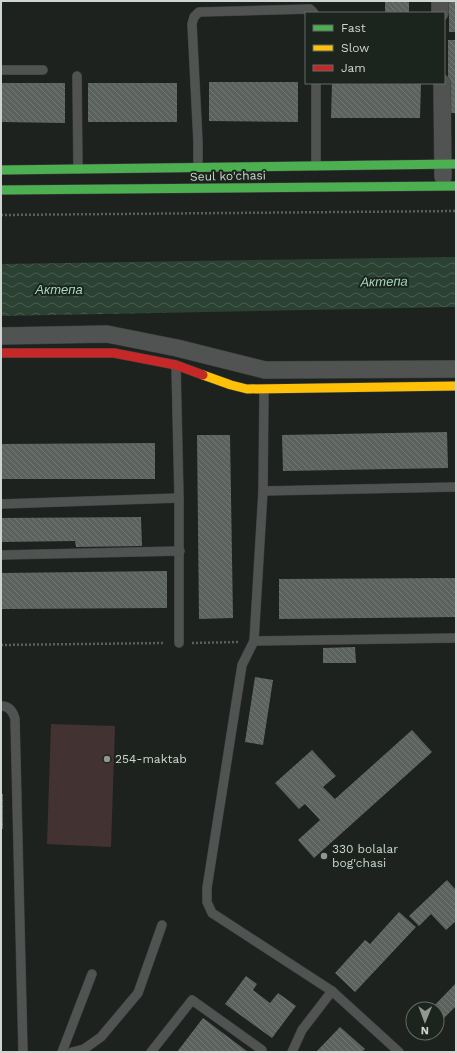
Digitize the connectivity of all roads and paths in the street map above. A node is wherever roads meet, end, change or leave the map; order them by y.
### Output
1 (440, 1) edge
2 (313, 12) edge
3 (440, 12) edge
4 (1, 70) edge
5 (43, 70) dead end
6 (77, 76) dead end
7 (316, 84) edge
8 (442, 84) edge
9 (450, 164) edge
10 (316, 166) junction
11 (198, 167) junction
12 (78, 169) junction
13 (1, 170) edge
14 (449, 186) edge
15 (1, 190) edge
16 (456, 212) edge
17 (1, 215) edge
18 (1, 336) edge
19 (177, 348) junction
20 (1, 353) edge
21 (176, 365) junction
22 (456, 368) edge
23 (456, 386) edge
24 (264, 390) junction
25 (456, 487) edge
26 (263, 491) junction
27 (179, 498) junction
28 (1, 504) edge
29 (180, 551) junction
30 (1, 555) edge
31 (456, 638) edge
32 (254, 641) junction
33 (179, 643) junction
34 (1, 645) edge
35 (1, 706) edge
36 (162, 925) dead end
37 (92, 974) dead end
38 (332, 991) junction
39 (262, 1050) dead end
40 (23, 1052) edge
41 (62, 1052) edge
42 (72, 1052) edge
43 (152, 1052) edge
44 (292, 1052) edge
45 (400, 1052) edge

1 - 3 street
2 - 11 lane
4 - 5 lane
6 - 12 lane
7 - 10 lane
8 - 9 street
9 - 10 main road, Seul ko'chasi
9 - 14 street
10 - 11 main road, Seul ko'chasi
11 - 12 main road, Seul ko'chasi
12 - 13 main road, Seul ko'chasi
14 - 15 main road, Seul ko'chasi
16 - 17 path
18 - 19 street
19 - 21 lane
19 - 22 street
20 - 21 main road
21 - 24 main road
21 - 27 lane
23 - 24 main road
24 - 26 lane
25 - 26 lane
26 - 32 lane
27 - 28 lane
27 - 29 lane
29 - 30 lane
29 - 33 lane
31 - 32 lane
32 - 33 path
32 - 38 lane
33 - 34 path
35 - 40 lane
36 - 42 lane
37 - 41 lane
38 - 44 lane
38 - 45 lane
39 - 43 lane

